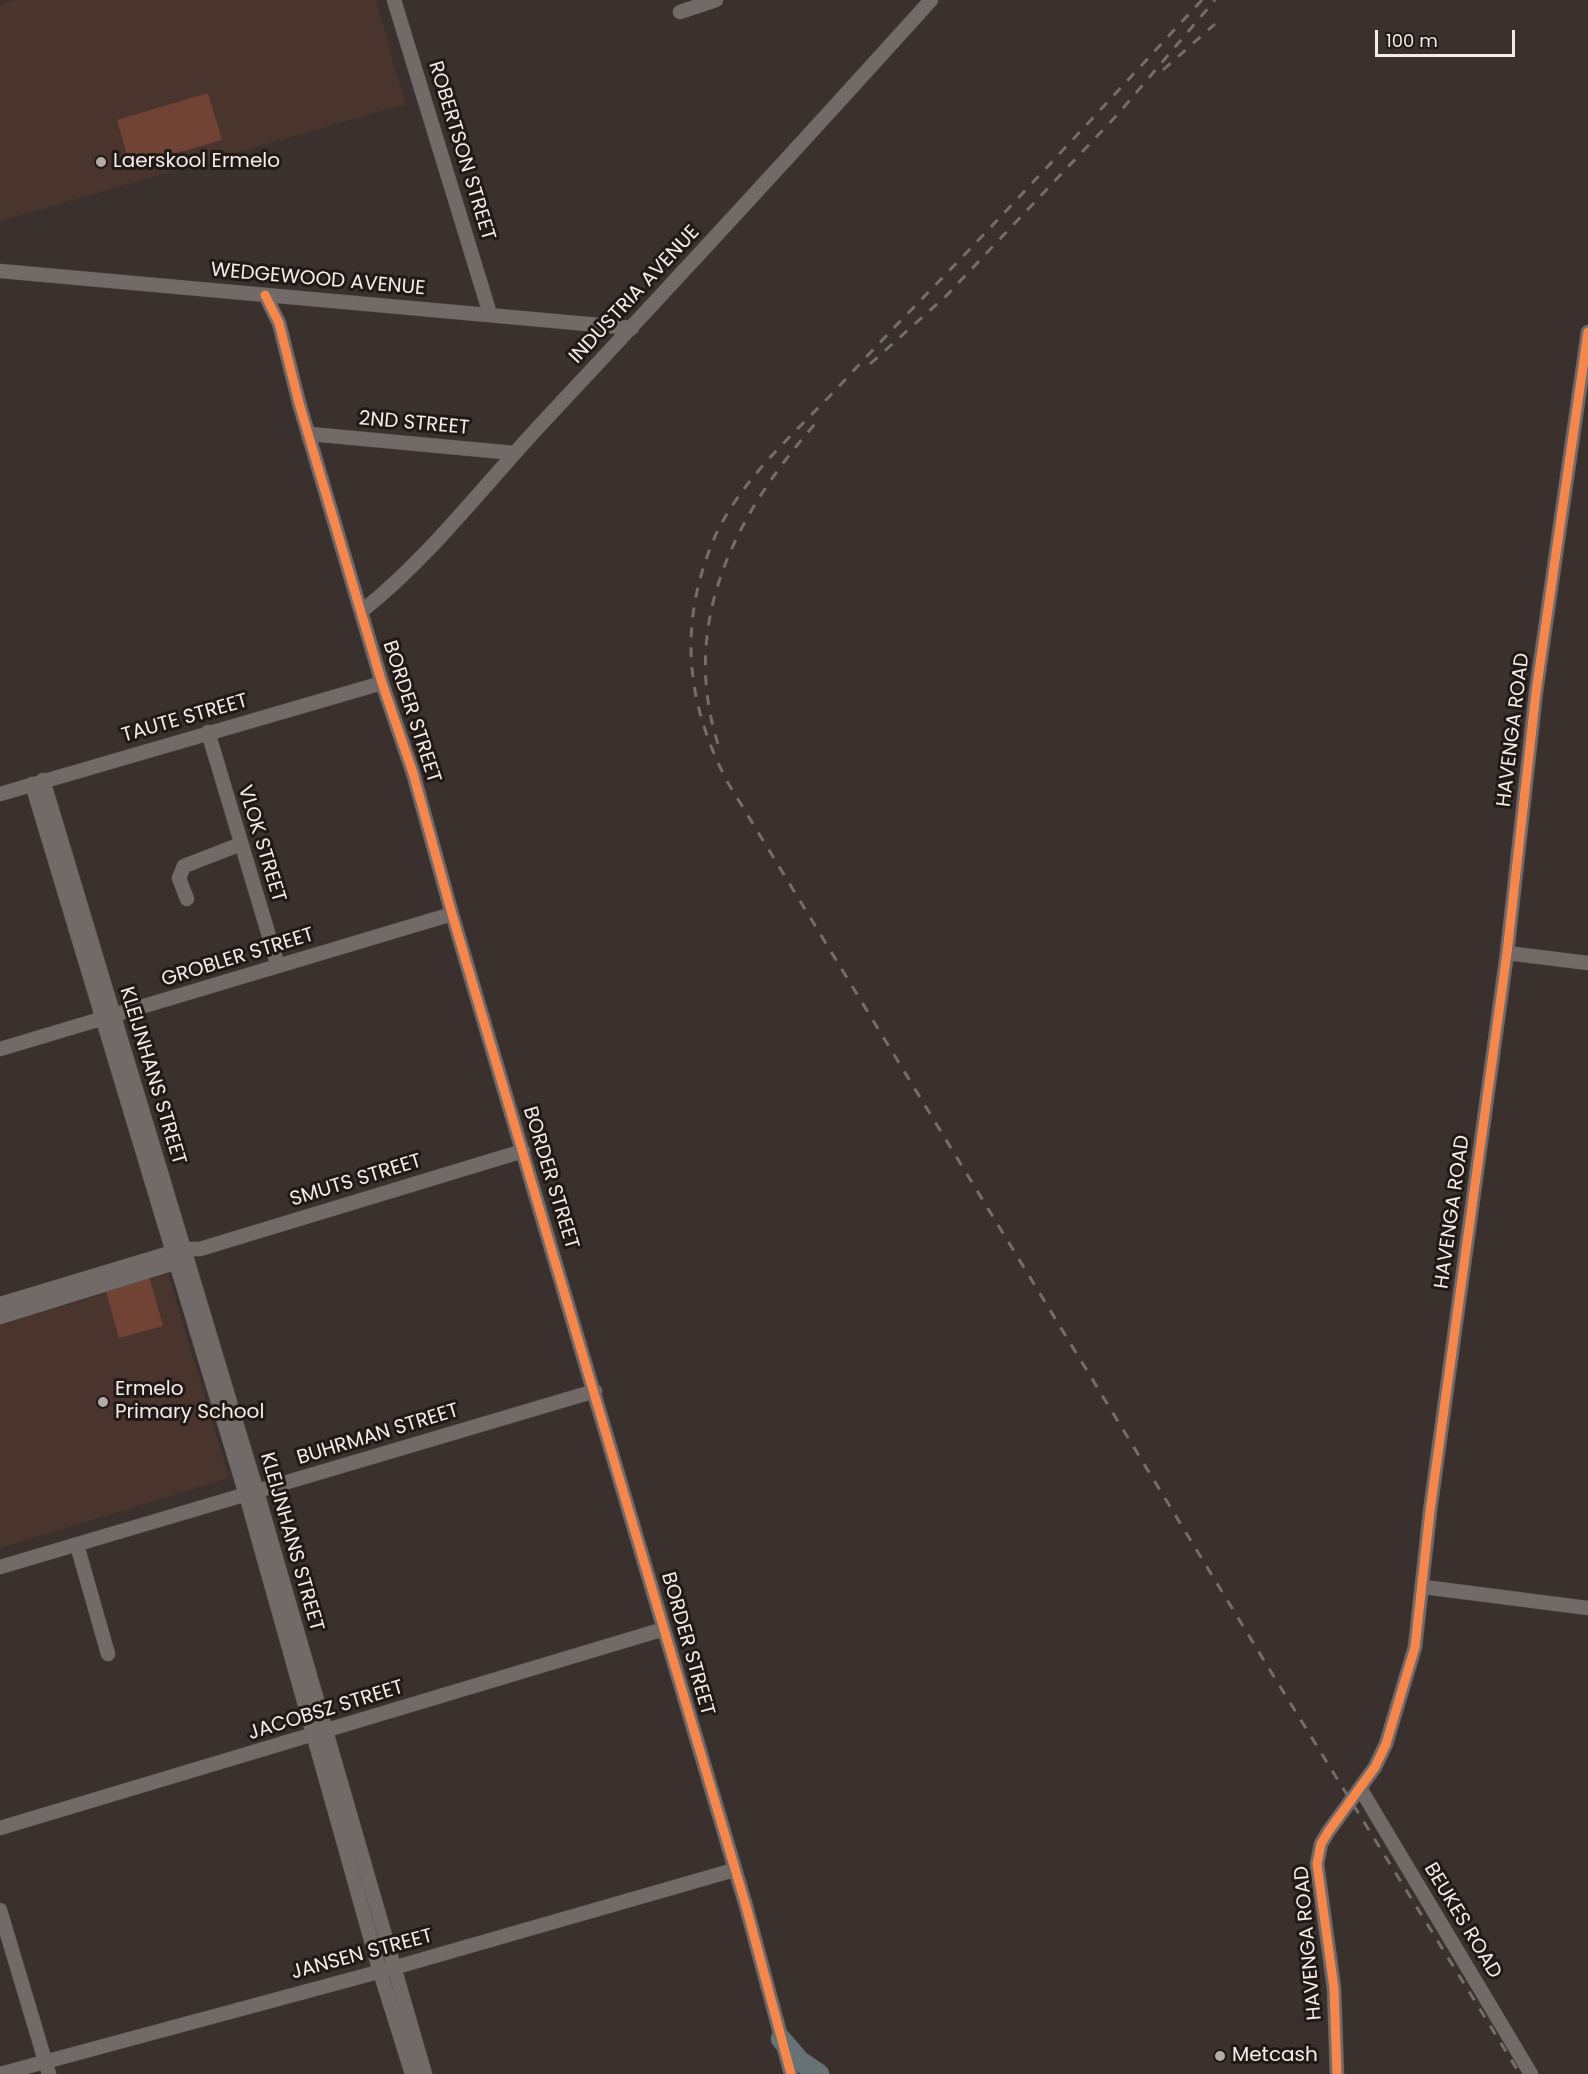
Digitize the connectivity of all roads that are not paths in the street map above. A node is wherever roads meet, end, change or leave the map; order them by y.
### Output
1 (394, 0) edge
2 (716, 0) edge
3 (931, 0) edge
4 (680, 12) dead end
5 (0, 272) edge
6 (265, 295) junction
7 (490, 314) junction
8 (632, 328) junction
9 (1588, 333) edge
10 (309, 434) junction
11 (514, 453) junction
12 (362, 610) junction
13 (381, 683) junction
14 (208, 732) junction
15 (37, 782) junction
16 (0, 794) edge
17 (241, 844) junction
18 (187, 899) dead end
19 (452, 914) junction
20 (1507, 953) junction
21 (1588, 963) edge
22 (278, 966) junction
23 (109, 1017) junction
24 (0, 1049) edge
25 (523, 1151) junction
26 (180, 1256) junction
27 (0, 1304) edge
28 (0, 1317) edge
29 (595, 1391) junction
30 (251, 1493) junction
31 (77, 1545) junction
32 (0, 1568) edge
33 (1424, 1587) junction
34 (1588, 1608) edge
35 (664, 1629) junction
36 (108, 1654) dead end
37 (319, 1733) junction
38 (1360, 1788) junction
39 (0, 1828) edge
40 (734, 1870) junction
41 (0, 1910) edge
42 (386, 1970) junction
43 (781, 2039) junction
44 (45, 2060) junction
45 (0, 2074) edge
46 (49, 2074) edge
47 (412, 2074) edge
48 (425, 2074) edge
49 (791, 2074) edge
50 (819, 2074) edge
51 (1337, 2074) edge
52 (1531, 2074) edge

1 - 7 street, ROBERTSON STREET
2 - 4 street
3 - 8 street, INDUSTRIA AVENUE
5 - 6 street, WEDGEWOOD AVENUE
6 - 7 street, WEDGEWOOD AVENUE
6 - 10 street, BORDER STREET
7 - 8 street, WEDGEWOOD AVENUE
8 - 11 street, INDUSTRIA AVENUE
9 - 20 street, HAVENGA ROAD
10 - 11 street, 2ND STREET
10 - 12 street, BORDER STREET
11 - 12 street, INDUSTRIA AVENUE
12 - 13 street, BORDER STREET
13 - 14 street, TAUTE STREET
13 - 19 street, BORDER STREET
14 - 15 street, TAUTE STREET
14 - 17 street, VLOK STREET
15 - 16 street, TAUTE STREET
15 - 23 street, KLEIJNHANS STREET
17 - 18 street
17 - 22 street, VLOK STREET
19 - 22 street, GROBLER STREET
19 - 25 street, BORDER STREET
20 - 21 street
20 - 33 street, HAVENGA ROAD
22 - 23 street, GROBLER STREET
23 - 24 street, GROBLER STREET
23 - 26 street, KLEIJNHANS STREET
25 - 26 street, SMUTS STREET
25 - 29 street, BORDER STREET
26 - 27 street, SMUTS STREET
26 - 28 street, SMUTS STREET
26 - 30 street, KLEIJNHANS STREET
29 - 30 street, BUHRMAN STREET
29 - 35 street, BORDER STREET
30 - 31 street, BUHRMAN STREET
30 - 37 street, KLEIJNHANS STREET
31 - 32 street, BUHRMAN STREET
31 - 36 street
33 - 34 street
33 - 38 street, HAVENGA ROAD
35 - 37 street, JACOBSZ STREET
35 - 40 street, BORDER STREET
37 - 39 street, JACOBSZ STREET
37 - 42 street, KLEIJNHANS STREET
38 - 51 street, HAVENGA ROAD
38 - 52 street, BEUKES ROAD
40 - 42 street, JANSEN STREET
40 - 43 street, BORDER STREET
41 - 44 street
42 - 44 street, JANSEN STREET
42 - 47 street, KLEIJNHANS STREET
42 - 48 street, KLEIJNHANS STREET
43 - 49 street, BORDER STREET
43 - 50 highway
44 - 45 street, JANSEN STREET
44 - 46 street

